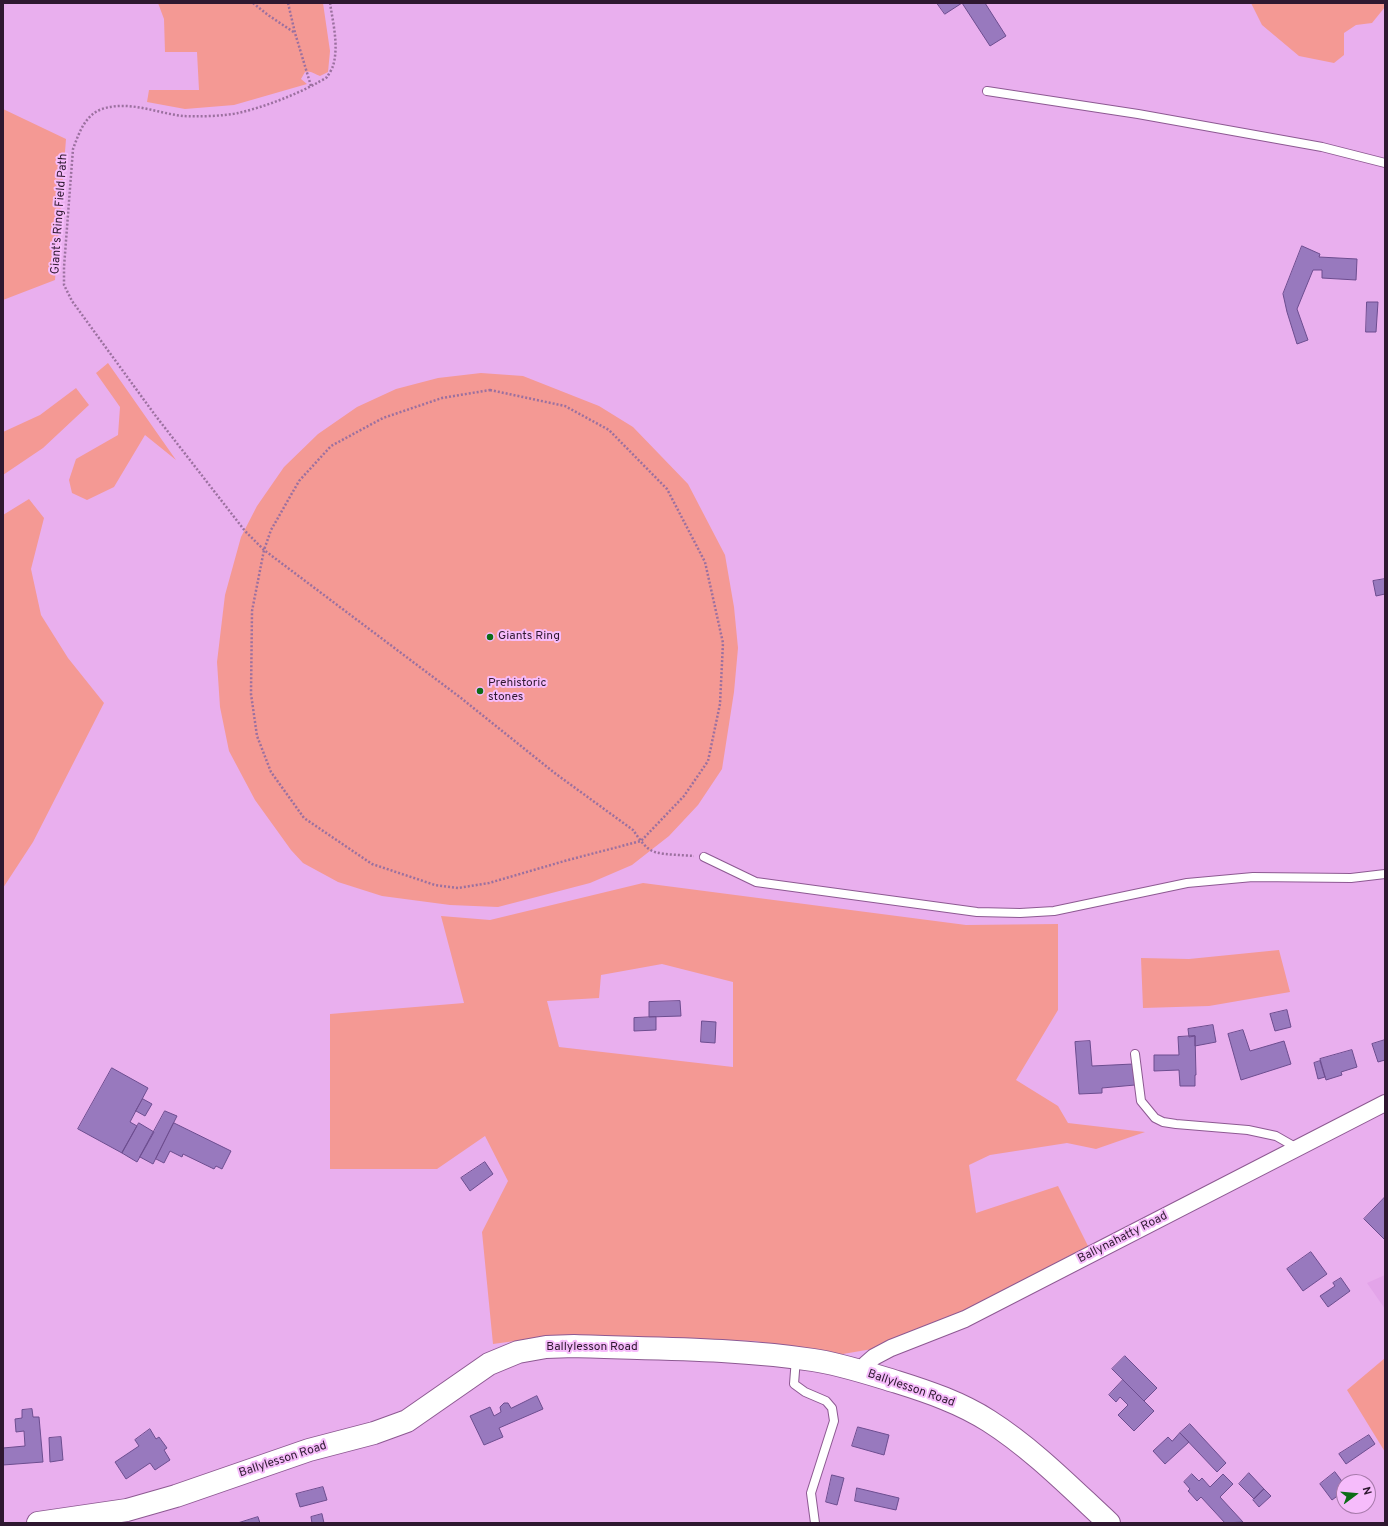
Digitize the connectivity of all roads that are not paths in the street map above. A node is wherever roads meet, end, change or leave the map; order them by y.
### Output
1 (987, 91) dead end
2 (1385, 163) edge
3 (704, 857) road end
4 (1385, 874) edge
5 (1135, 1054) dead end
6 (1385, 1103) edge
7 (1298, 1148) junction
8 (796, 1358) junction
9 (862, 1371) junction
10 (38, 1523) edge
11 (815, 1523) edge
12 (1109, 1523) edge

1 - 2 lane
3 - 4 lane
5 - 7 lane
6 - 7 street, Ballynahatty Road
7 - 9 street, Ballynahatty Road
8 - 9 main road, Ballylesson Road
8 - 10 main road, Ballylesson Road
8 - 11 lane
9 - 12 main road, Ballylesson Road

